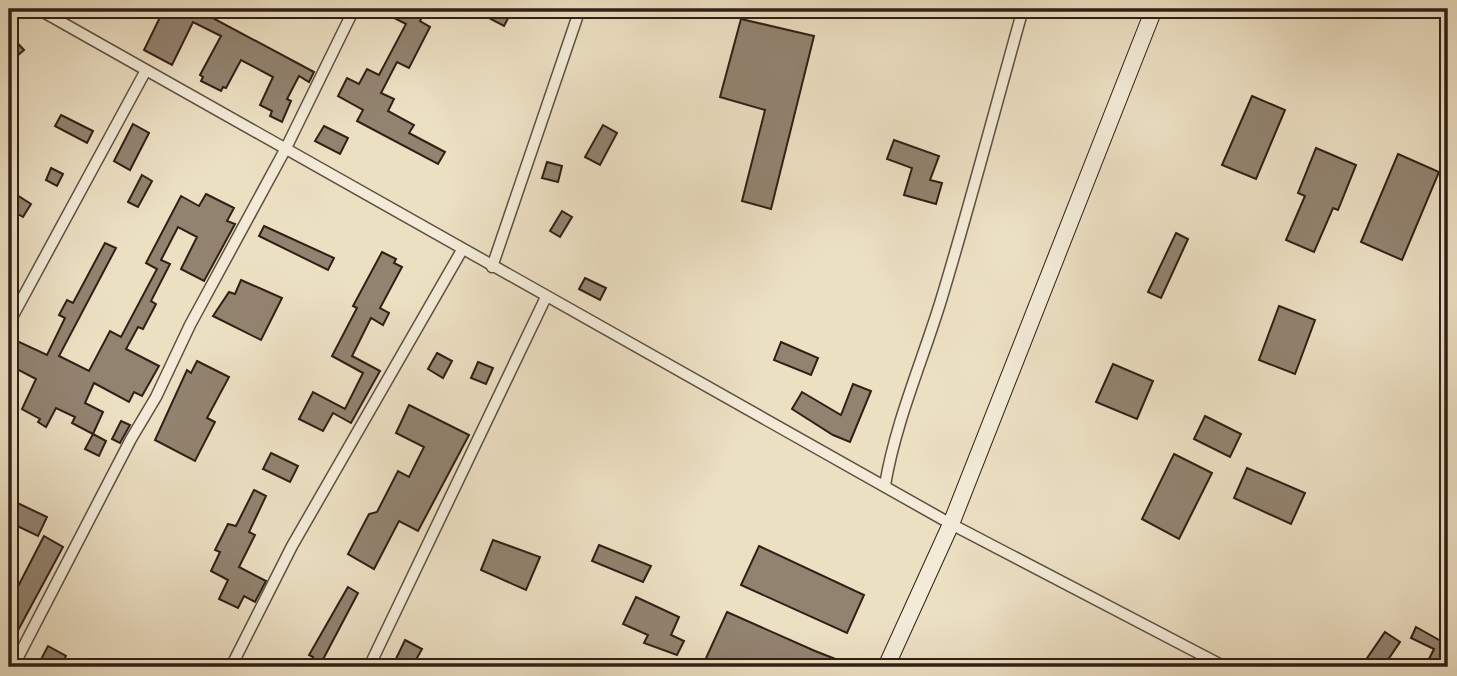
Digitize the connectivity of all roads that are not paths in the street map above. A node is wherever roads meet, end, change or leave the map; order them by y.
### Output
1 (37, 9) edge
2 (354, 9) edge
3 (580, 9) edge
4 (1023, 9) edge
5 (1154, 9) edge
6 (145, 72) junction
7 (286, 148) junction
8 (462, 250) junction
9 (492, 267) junction
10 (546, 297) junction
11 (9, 323) edge
12 (885, 485) junction
13 (951, 524) junction
14 (13, 667) edge
15 (231, 667) edge
16 (369, 667) edge
17 (886, 667) edge
18 (1225, 667) edge

1 - 6 street
2 - 7 street
3 - 9 street
4 - 12 street
5 - 13 street
6 - 7 street
6 - 11 street
7 - 8 street
7 - 14 street
8 - 9 street
8 - 15 street
9 - 10 street
10 - 12 street
10 - 16 street
12 - 13 street
13 - 17 street
13 - 18 street

